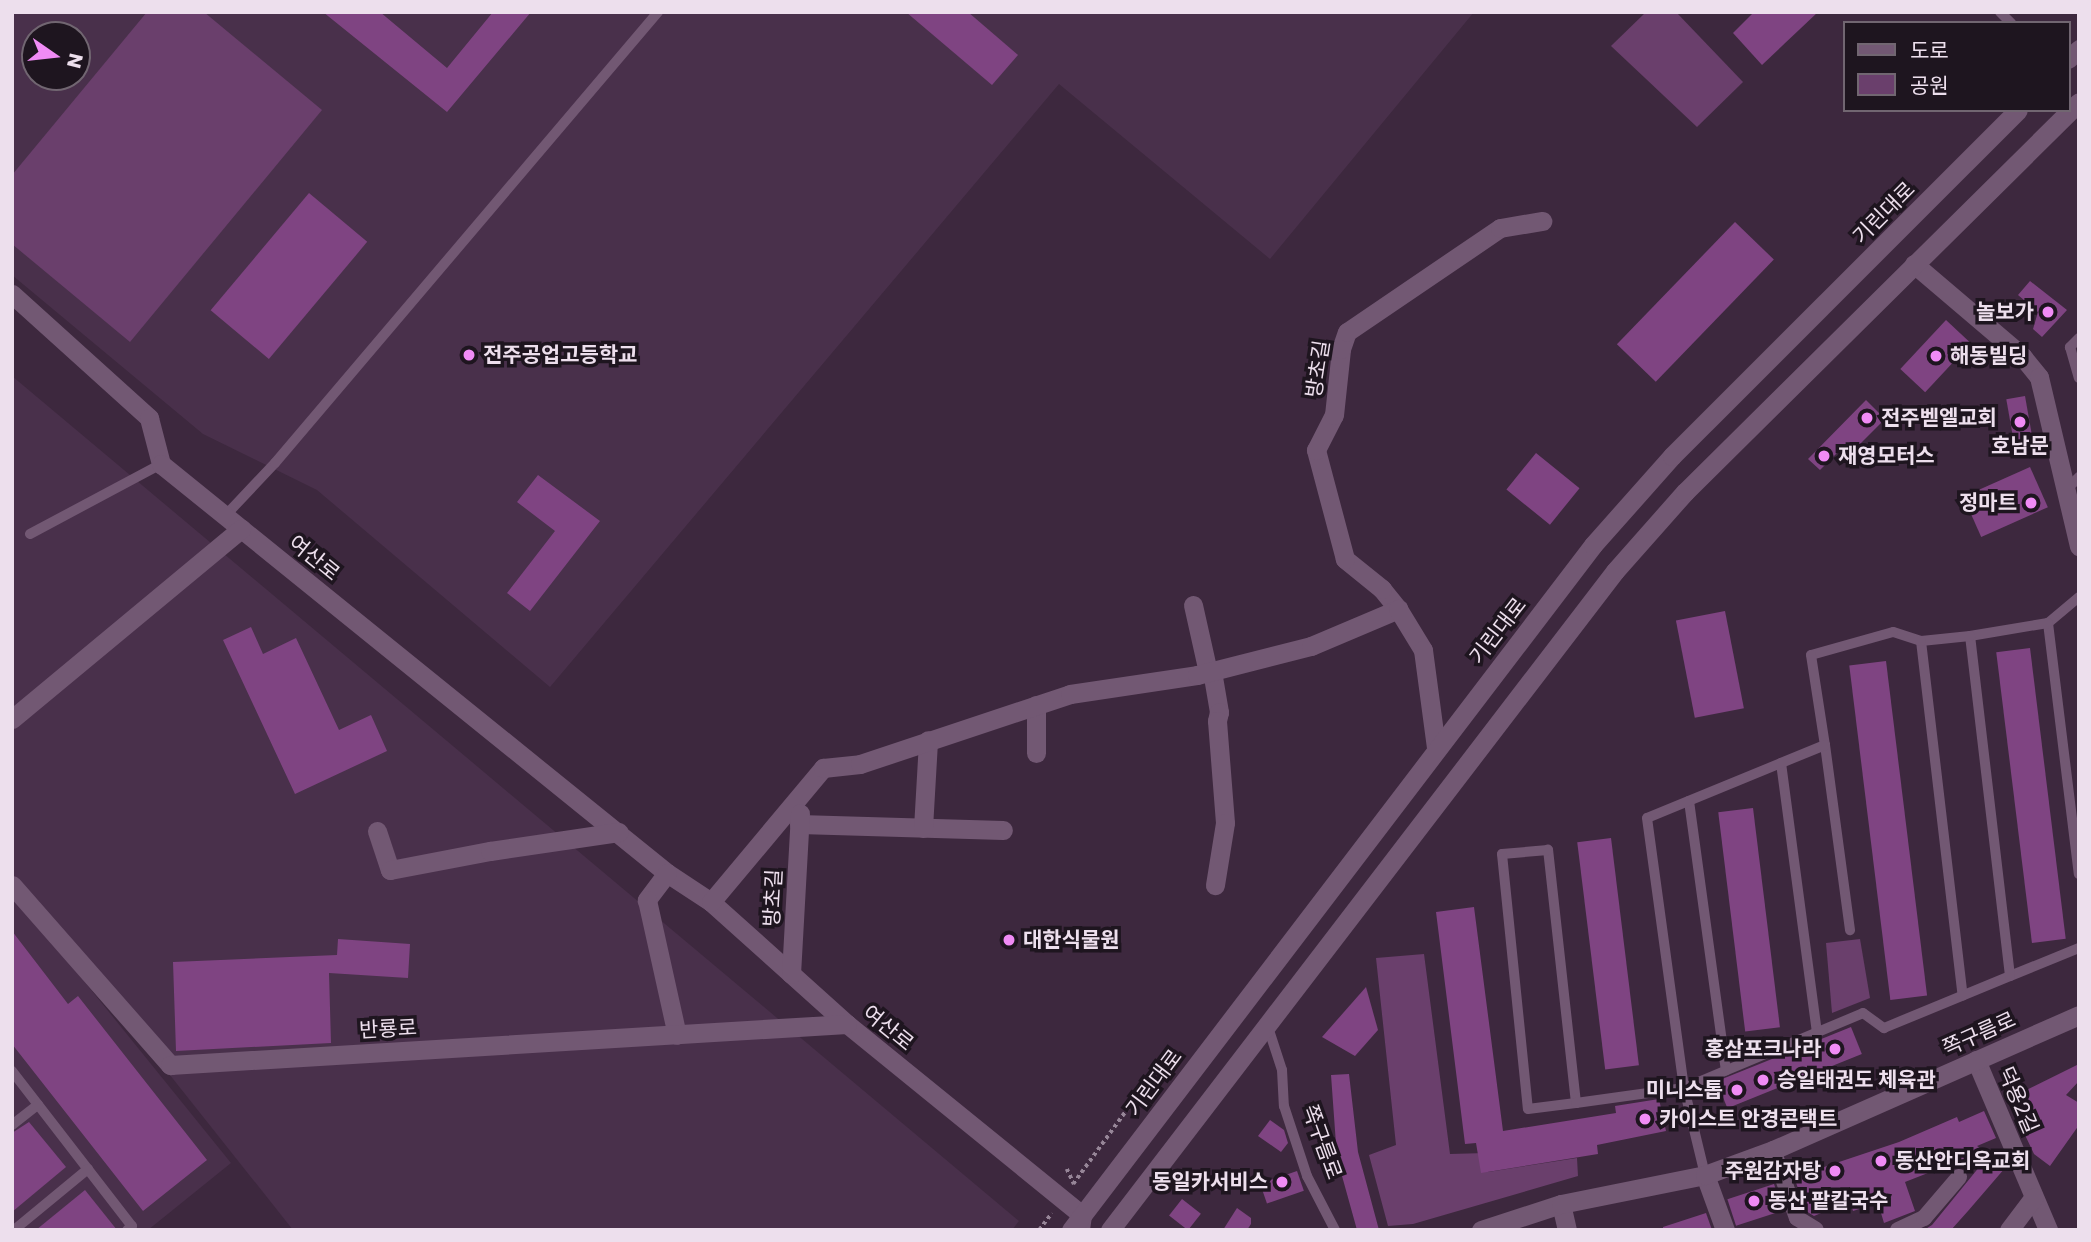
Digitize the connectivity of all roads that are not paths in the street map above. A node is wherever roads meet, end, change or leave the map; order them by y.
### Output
1 (658, 12) edge
2 (2016, 112) edge
3 (2069, 112) edge
4 (1542, 221) dead end
5 (1914, 264) junction
6 (12, 294) edge
7 (2079, 338) edge
8 (2079, 378) edge
9 (161, 464) junction
10 (2072, 484) edge
11 (225, 516) junction
12 (241, 529) junction
13 (30, 534) dead end
14 (2079, 546) edge
15 (2079, 597) edge
16 (1193, 606) dead end
17 (1398, 609) junction
18 (2048, 623) junction
19 (1970, 636) junction
20 (1921, 641) junction
21 (1210, 672) junction
22 (1036, 705) junction
23 (12, 719) edge
24 (928, 740) junction
25 (1825, 745) junction
26 (1436, 748) junction
27 (1036, 753) dead end
28 (1781, 763) junction
29 (801, 795) junction
30 (1689, 801) junction
31 (799, 824) junction
32 (923, 828) junction
33 (1003, 830) dead end
34 (377, 831) dead end
35 (620, 832) junction
36 (667, 873) junction
37 (2079, 874) edge
38 (12, 885) edge
39 (1215, 885) dead end
40 (711, 902) junction
41 (1850, 930) dead end
42 (2079, 948) edge
43 (791, 974) junction
44 (2010, 976) junction
45 (1963, 996) junction
46 (2079, 1015) edge
47 (847, 1024) junction
48 (1268, 1027) junction
49 (1817, 1032) junction
50 (677, 1035) junction
51 (1976, 1060) junction
52 (1726, 1070) junction
53 (12, 1071) edge
54 (1684, 1088) junction
55 (1576, 1103) junction
56 (38, 1105) junction
57 (12, 1125) edge
58 (1773, 1150) junction
59 (88, 1169) junction
60 (1705, 1175) junction
61 (1959, 1177) dead end
62 (2034, 1197) junction
63 (1561, 1204) junction
64 (1078, 1225) edge
65 (14, 1230) edge
66 (127, 1230) edge
67 (1110, 1230) edge
68 (1335, 1230) edge
69 (1481, 1230) edge
70 (1567, 1230) edge
71 (1724, 1230) edge
72 (1816, 1230) edge
73 (1898, 1230) edge
74 (2009, 1230) edge
75 (2048, 1230) edge

1 - 11 lane
2 - 26 street, 기린대로
3 - 5 street
4 - 17 street, 방초길
5 - 10 street
5 - 48 street
6 - 9 street
7 - 8 lane
9 - 11 street, 여산로
9 - 13 lane
10 - 14 street
11 - 12 street, 여산로
12 - 23 street
12 - 35 street, 여산로
15 - 18 lane
16 - 21 street
17 - 21 street, 방초길
17 - 26 street, 방초길
18 - 19 lane
18 - 37 lane
19 - 20 lane
19 - 44 lane
20 - 25 lane
20 - 45 lane
21 - 22 street, 방초길
21 - 39 street
22 - 24 street, 방초길
22 - 27 street
24 - 29 street, 방초길
24 - 32 street
25 - 28 lane
25 - 41 lane
26 - 64 street, 기린대로
28 - 30 lane
28 - 49 lane
29 - 31 street, 방초길
29 - 40 street, 방초길
30 - 52 lane
30 - 54 lane
31 - 32 street
31 - 43 street, 방초길
32 - 33 street
34 - 35 street
35 - 36 street, 여산로
36 - 40 street, 여산로
36 - 50 street
38 - 50 street, 반룡로
40 - 43 street, 여산로
42 - 44 lane
43 - 47 street, 여산로
44 - 45 lane
45 - 49 lane
46 - 51 street, 쪽구름로
47 - 50 street, 반룡로
47 - 64 street, 여산로
48 - 67 street
48 - 68 lane, 쪽구름로
49 - 52 lane
51 - 58 street, 쪽구름로
51 - 62 street, 덕용2길
52 - 54 lane
53 - 56 lane
54 - 55 lane
54 - 60 lane
55 - 55 lane
56 - 57 lane
56 - 59 lane
58 - 60 street, 쪽구름로
58 - 72 street
59 - 65 lane
59 - 66 lane
60 - 63 street, 쪽구름로
60 - 71 street
61 - 73 street
62 - 74 street
62 - 75 street, 덕용2길
63 - 69 street, 쪽구름로
63 - 70 street

